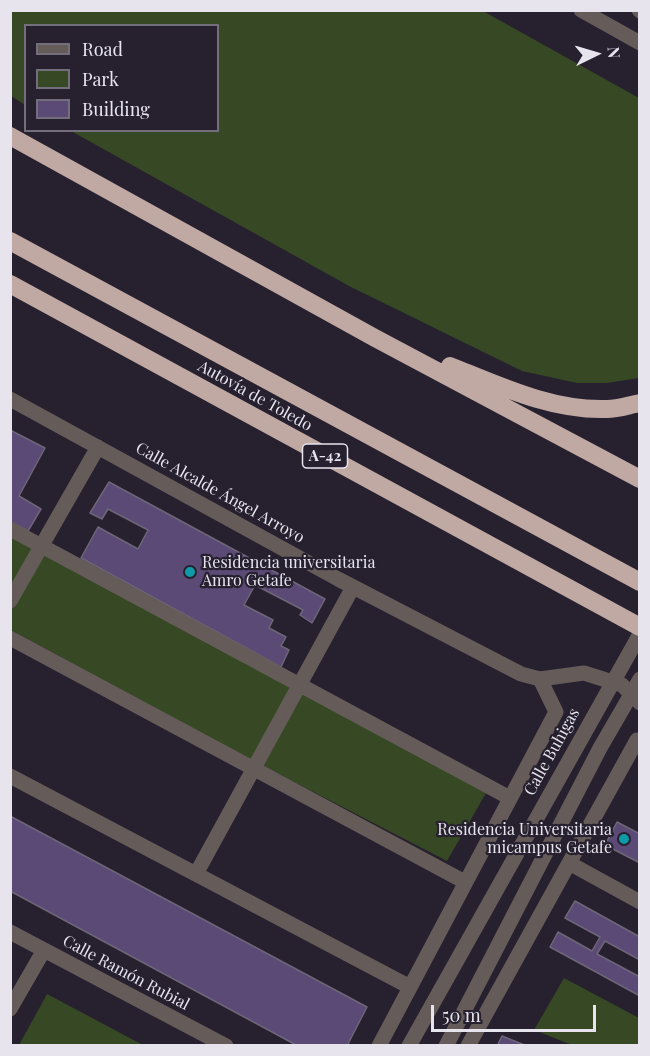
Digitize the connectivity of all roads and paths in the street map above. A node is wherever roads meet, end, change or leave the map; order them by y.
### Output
1 (581, 10) edge
2 (639, 43) edge
3 (10, 136) edge
4 (10, 241) edge
5 (10, 284) edge
6 (375, 338) junction
7 (10, 399) edge
8 (639, 403) edge
9 (98, 447) junction
10 (639, 479) edge
11 (10, 528) edge
12 (42, 545) junction
13 (639, 582) edge
14 (353, 587) junction
15 (10, 601) edge
16 (639, 627) edge
17 (639, 634) edge
18 (10, 638) edge
19 (540, 679) junction
20 (639, 679) edge
21 (300, 685) junction
22 (639, 703) edge
23 (639, 740) edge
24 (254, 769) junction
25 (10, 776) edge
26 (510, 798) junction
27 (569, 863) junction
28 (196, 874) junction
29 (465, 882) junction
30 (639, 902) edge
31 (10, 932) edge
32 (44, 950) junction
33 (410, 987) junction
34 (10, 1009) edge
35 (226, 1046) edge
36 (379, 1046) edge
37 (409, 1046) edge
38 (446, 1046) edge
39 (468, 1046) edge

1 - 2 street
3 - 6 highway
4 - 13 highway, Autovía de Toledo / A-42
5 - 16 highway, Autovía de Toledo / A-42
6 - 8 highway
6 - 10 highway
7 - 9 street, Calle Alcalde Ángel Arroyo
9 - 12 street
9 - 14 street, Calle Alcalde Ángel Arroyo
11 - 12 street
12 - 15 street
12 - 21 street
14 - 19 street, Calle Alcalde Ángel Arroyo
14 - 21 street
17 - 37 street, Calle Buhigas
18 - 24 street
19 - 22 street, Calle Alcalde Ángel Arroyo
19 - 26 street
20 - 38 street
21 - 24 street
21 - 26 street
23 - 27 street
24 - 28 street
24 - 29 street
25 - 28 street
26 - 29 street
27 - 30 street
27 - 39 street
28 - 33 street
29 - 33 street
31 - 32 street, Calle Ramón Rubial
32 - 34 street
32 - 35 street, Calle Ramón Rubial
33 - 36 street

